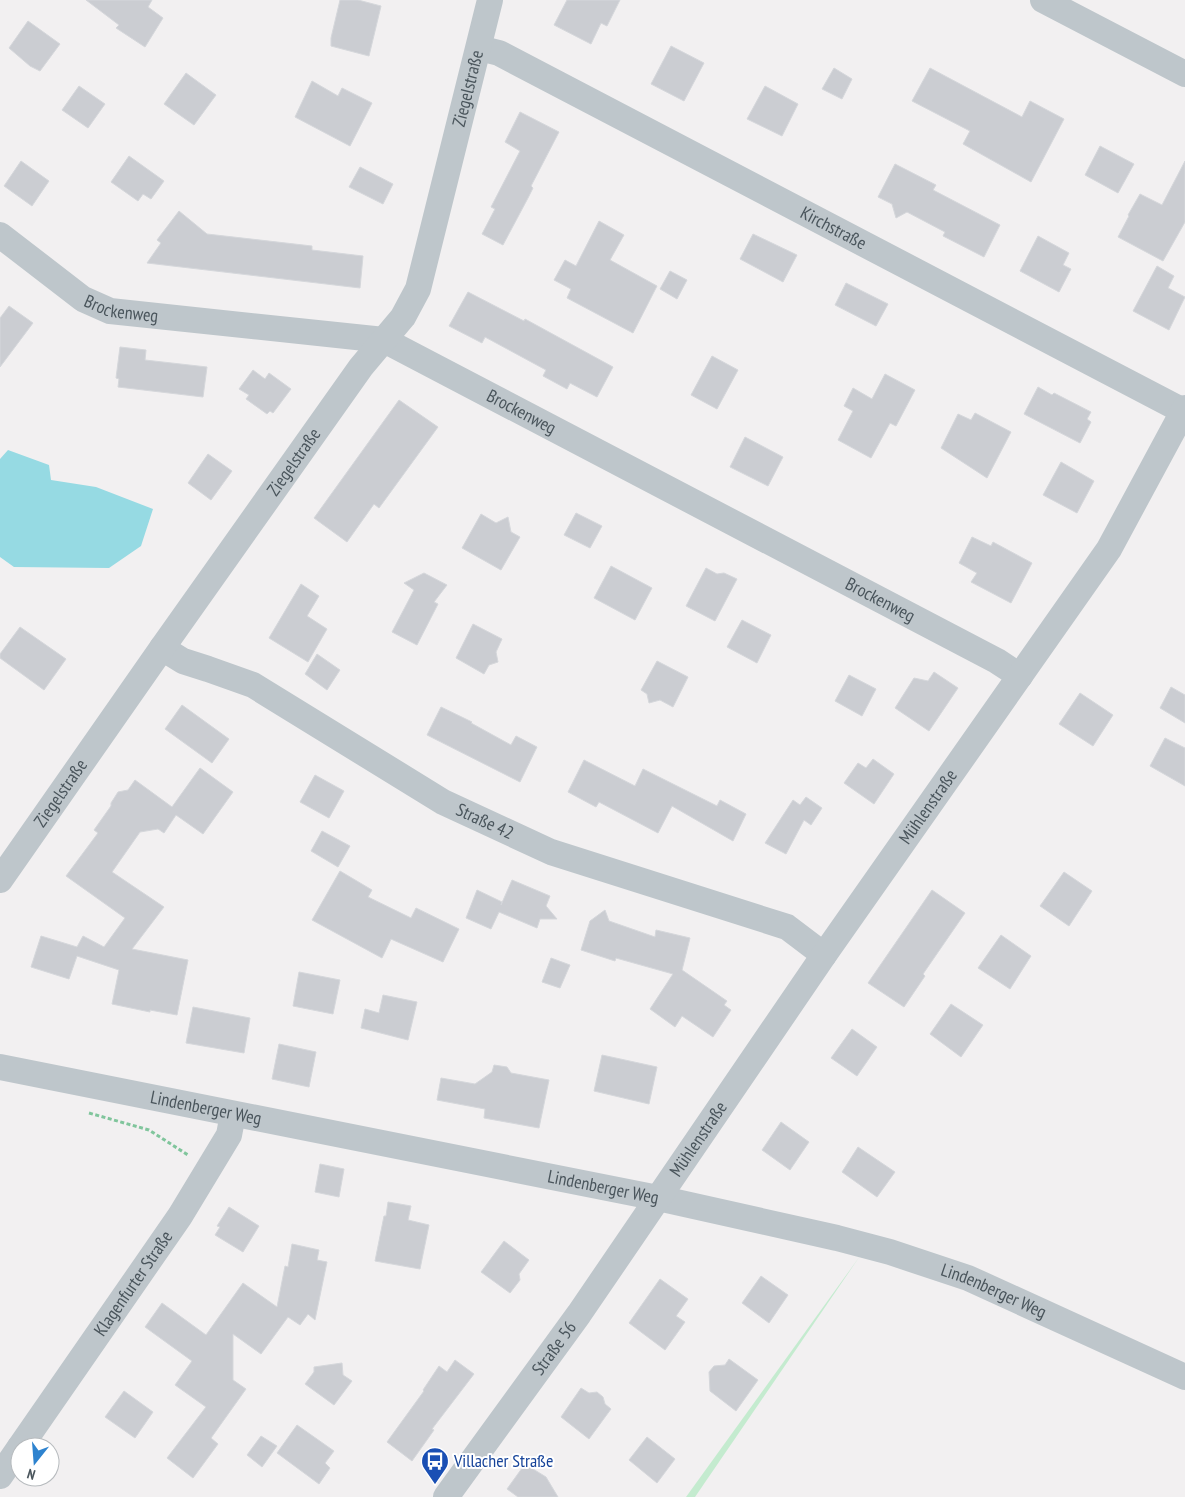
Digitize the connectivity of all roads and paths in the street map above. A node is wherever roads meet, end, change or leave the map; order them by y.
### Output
1 (490, 0) edge
2 (1043, 0) edge
3 (478, 48) junction
4 (1185, 74) edge
5 (0, 235) edge
6 (384, 340) junction
7 (1184, 410) edge
8 (162, 648) junction
9 (1020, 676) junction
10 (0, 880) edge
11 (824, 954) junction
12 (0, 1067) edge
13 (86, 1112) dead end
14 (233, 1114) junction
15 (210, 1168) junction
16 (658, 1198) junction
17 (1185, 1377) edge
18 (27, 1437) edge
19 (10, 1462) edge
20 (0, 1476) edge
21 (446, 1497) edge

1 - 3 street, Ziegelstraße
2 - 4 street
3 - 6 street, Ziegelstraße
3 - 7 street, Kirchstraße
5 - 6 street, Brockenweg
6 - 8 street, Ziegelstraße
6 - 9 street, Brockenweg
7 - 9 street, Mühlenstraße
8 - 10 street, Ziegelstraße
8 - 11 street, Straße 42
9 - 11 street, Mühlenstraße
11 - 16 street, Mühlenstraße
12 - 14 street, Lindenberger Weg
13 - 15 path
14 - 15 street, Klagenfurter Straße
14 - 16 street, Lindenberger Weg
15 - 18 street, Klagenfurter Straße
16 - 17 street, Lindenberger Weg
16 - 21 street, Straße 56
19 - 20 street, Klagenfurter Straße

